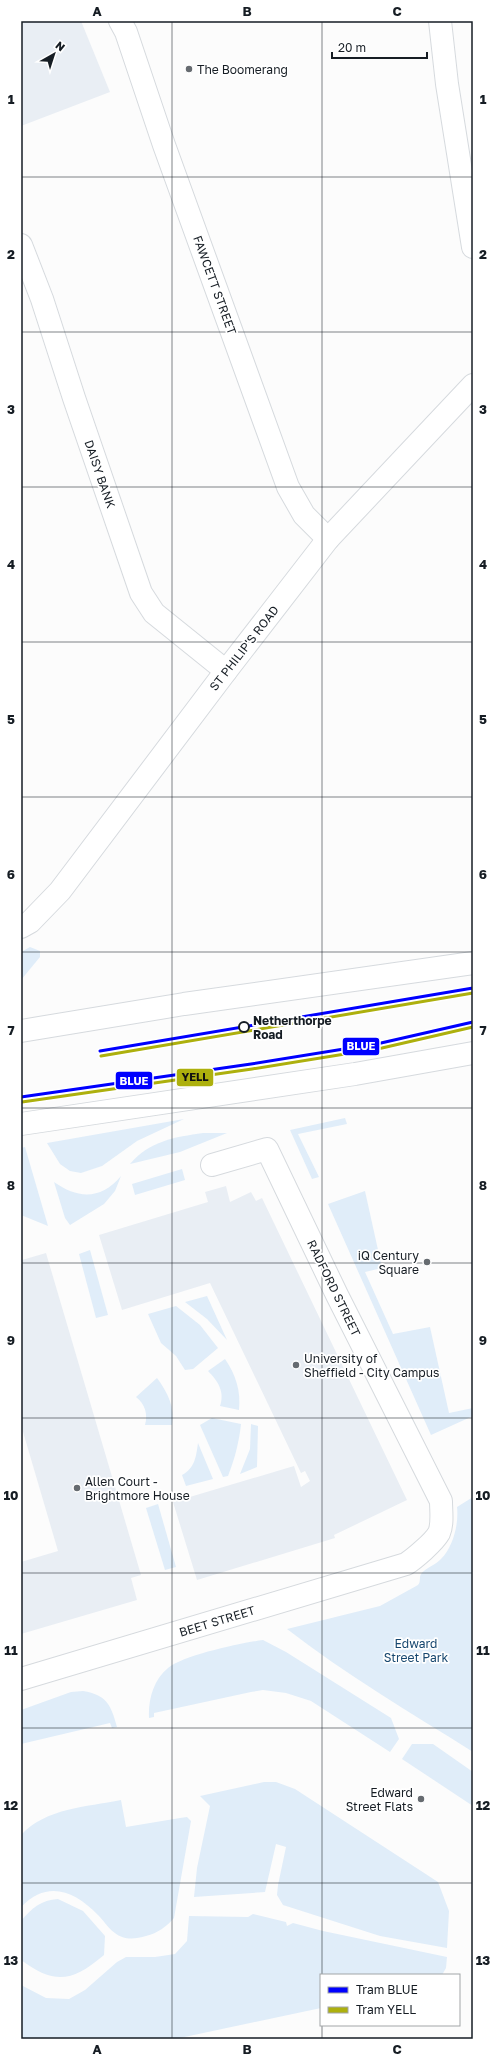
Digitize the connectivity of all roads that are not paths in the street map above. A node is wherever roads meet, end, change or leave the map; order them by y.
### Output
1 (120, 21) edge
2 (440, 21) edge
3 (21, 244) edge
4 (473, 247) edge
5 (473, 385) edge
6 (328, 539) junction
7 (226, 671) junction
8 (24, 920) edge
9 (473, 963) edge
10 (21, 1031) edge
11 (473, 1053) edge
12 (21, 1124) edge
13 (212, 1165) dead end
14 (413, 1560) joint
15 (21, 1679) edge

1 - 6 main road, FAWCETT STREET
2 - 4 main road
3 - 7 main road, DAISY BANK
5 - 6 main road, ST PHILIP'S ROAD
6 - 7 main road, ST PHILIP'S ROAD
7 - 8 main road, ST PHILIP'S ROAD
9 - 10 main road
11 - 12 main road
13 - 14 main road, RADFORD STREET
14 - 15 main road, BEET STREET

